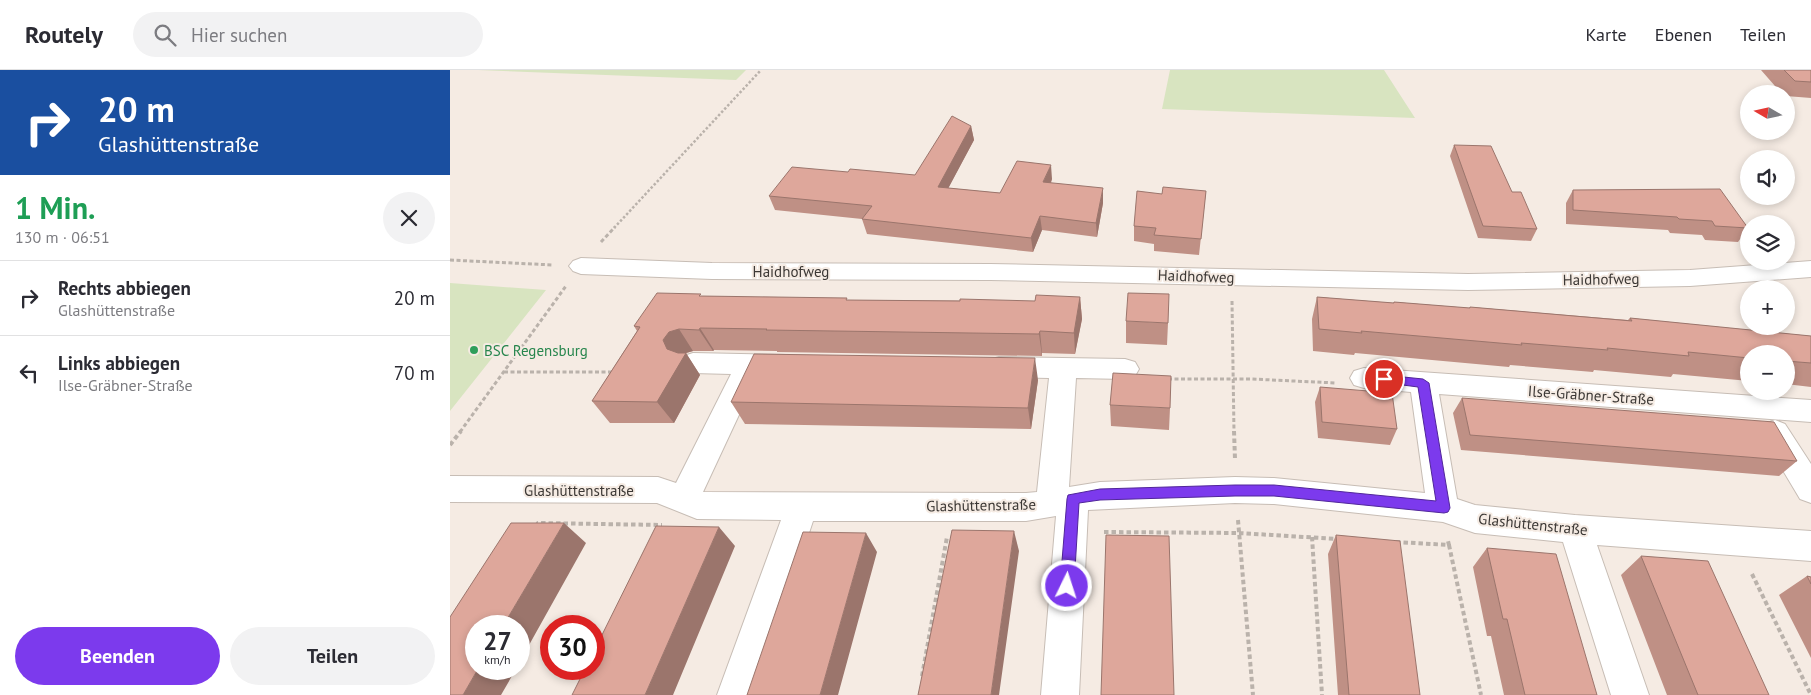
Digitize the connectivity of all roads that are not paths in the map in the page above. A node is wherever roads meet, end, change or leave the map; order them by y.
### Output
1 (581, 266) road end
2 (1811, 269) edge
3 (692, 363) dead end
4 (749, 365) junction
5 (808, 365) edge
6 (975, 367) edge
7 (1063, 368) junction
8 (1125, 369) road end
9 (1364, 378) road end
10 (1423, 383) junction
11 (1759, 407) junction
12 (1811, 411) edge
13 (450, 489) edge
14 (1811, 490) edge
15 (684, 499) junction
16 (802, 506) junction
17 (1444, 508) junction
18 (1065, 511) junction
19 (1575, 529) junction
20 (1811, 546) edge
21 (736, 695) edge
22 (1060, 695) edge
23 (1630, 695) edge

1 - 2 street, Haidhofweg
3 - 4 street
4 - 5 street
4 - 15 street
6 - 7 street
7 - 8 street
7 - 18 street
9 - 10 street, Ilse-Gräbner-Straße
10 - 11 street, Ilse-Gräbner-Straße
10 - 17 street
11 - 12 street, Ilse-Gräbner-Straße
11 - 14 street
13 - 15 street, Glashüttenstraße
15 - 16 street, Glashüttenstraße
16 - 18 street, Glashüttenstraße
16 - 21 street
17 - 18 street, Glashüttenstraße
17 - 19 street, Glashüttenstraße
18 - 22 street
19 - 20 street, Glashüttenstraße
19 - 23 street

